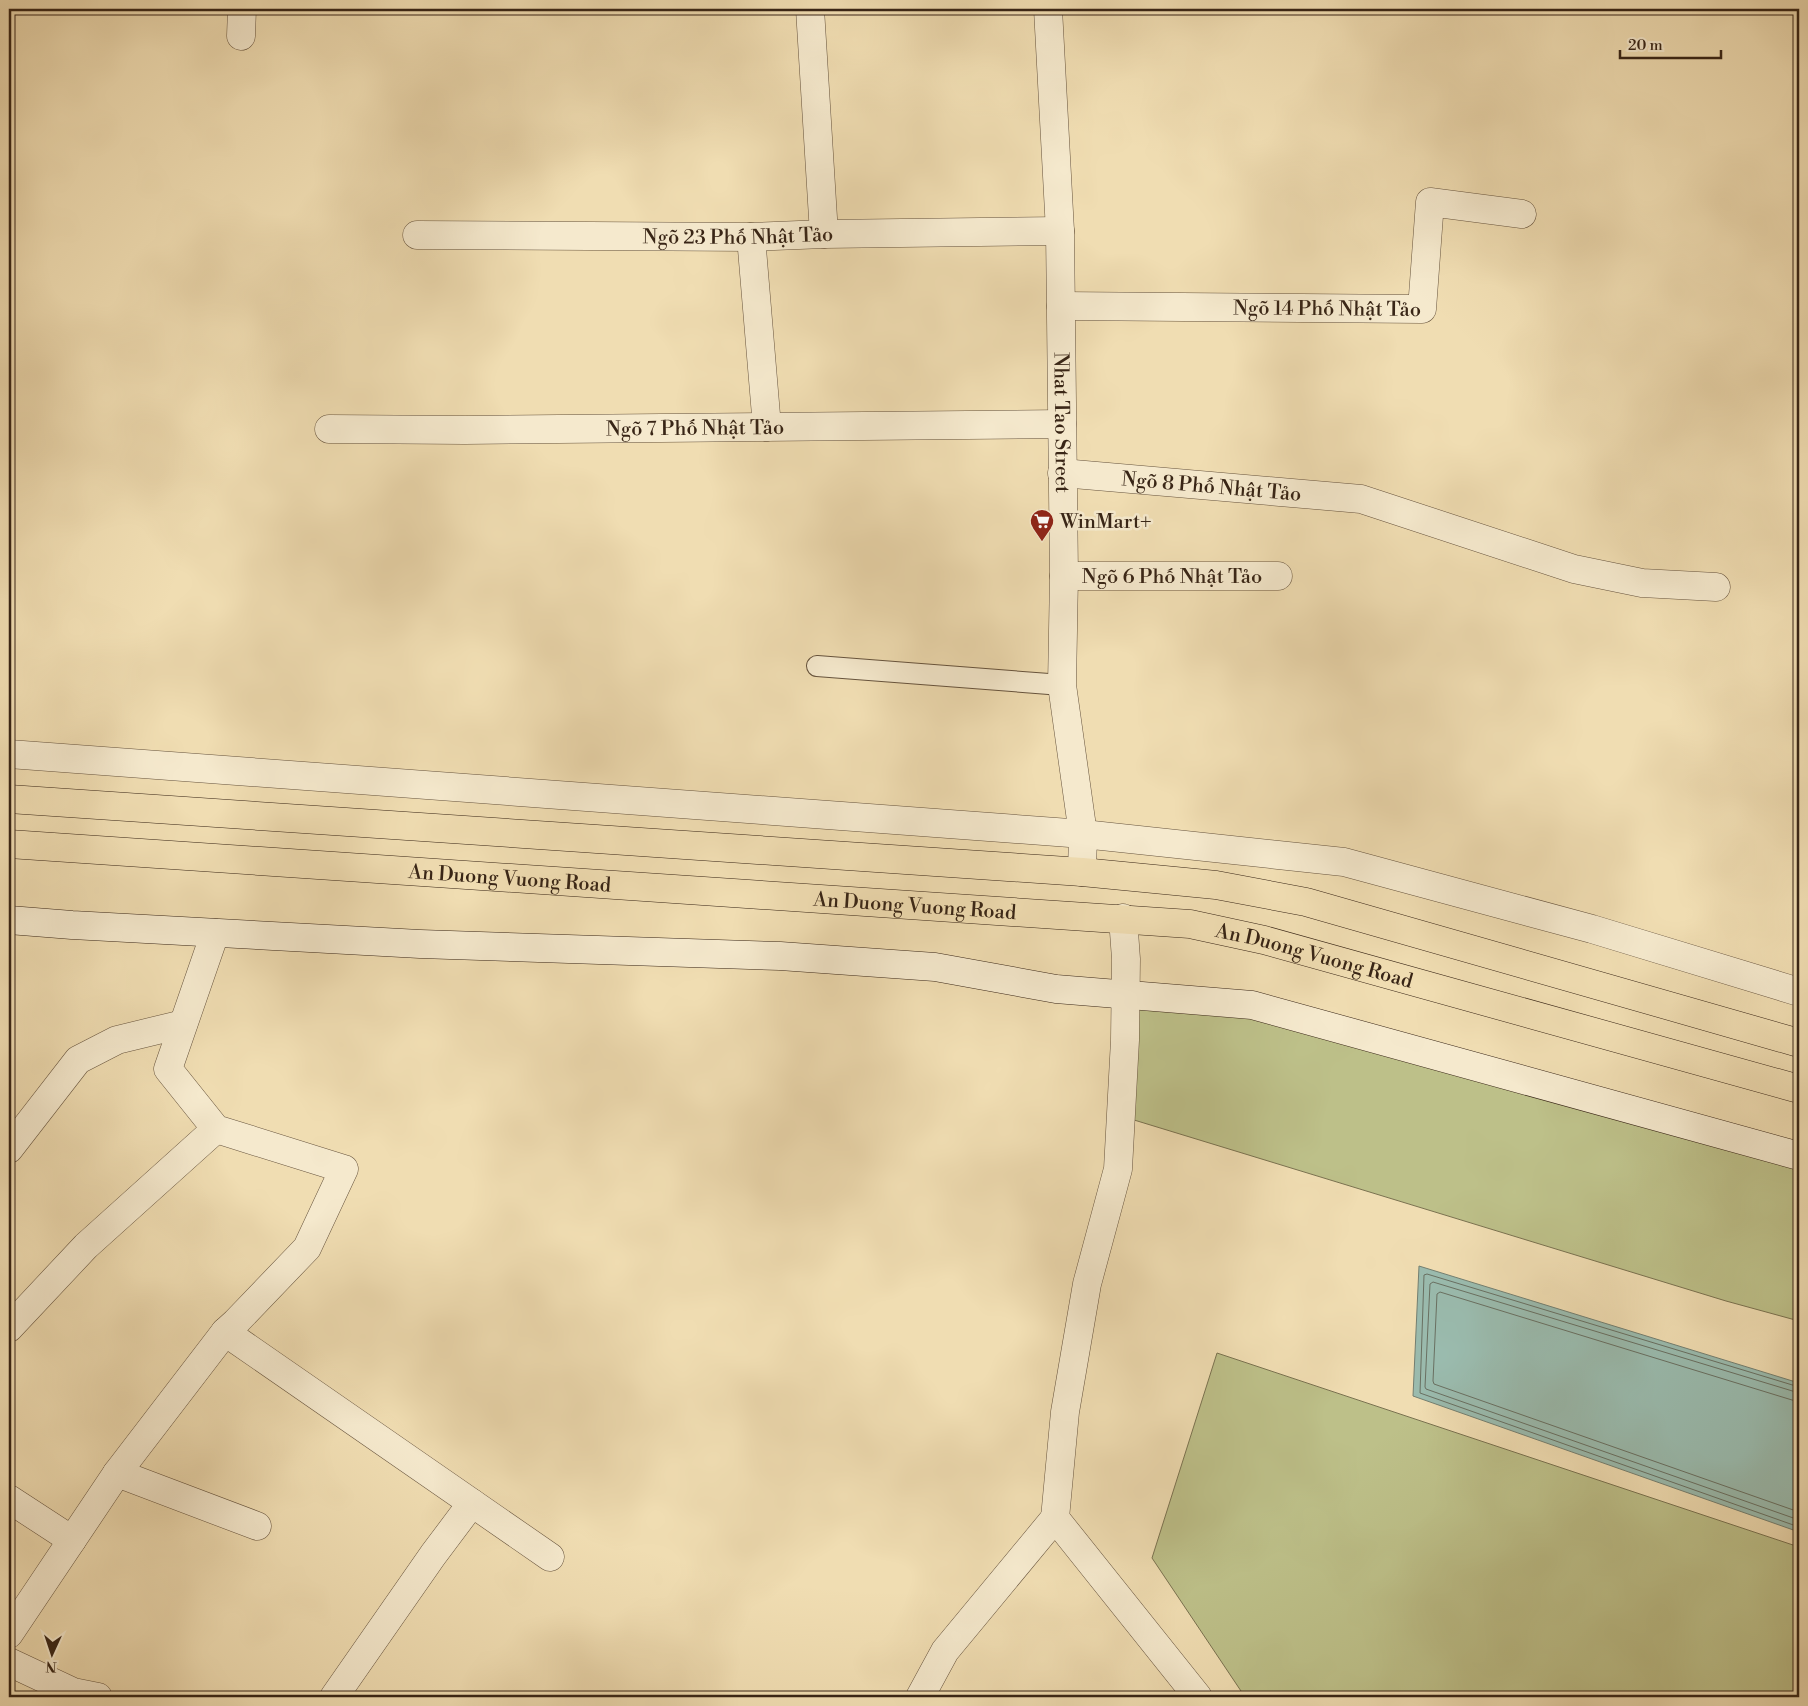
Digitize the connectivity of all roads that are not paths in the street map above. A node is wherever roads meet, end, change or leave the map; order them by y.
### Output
1 (242, 9) edge
2 (810, 9) edge
3 (1048, 9) edge
4 (240, 36) dead end
5 (1522, 214) dead end
6 (1060, 231) junction
7 (824, 234) junction
8 (417, 235) dead end
9 (751, 237) junction
10 (1061, 306) junction
11 (1062, 424) junction
12 (767, 427) junction
13 (329, 429) dead end
14 (1062, 473) junction
15 (1064, 576) junction
16 (1278, 576) dead end
17 (1716, 587) dead end
18 (817, 666) dead end
19 (1062, 686) junction
20 (9, 754) edge
21 (9, 799) edge
22 (1083, 834) junction
23 (9, 844) edge
24 (1082, 872) junction
25 (1123, 918) junction
26 (9, 920) edge
27 (215, 933) junction
28 (1799, 992) edge
29 (1125, 995) junction
30 (184, 1024) junction
31 (1799, 1043) edge
32 (1799, 1089) edge
33 (216, 1129) junction
34 (9, 1149) edge
35 (1799, 1156) edge
36 (9, 1328) edge
37 (225, 1332) junction
38 (117, 1473) junction
39 (9, 1499) edge
40 (472, 1503) junction
41 (1056, 1518) junction
42 (257, 1526) dead end
43 (72, 1540) junction
44 (550, 1557) dead end
45 (9, 1634) edge
46 (9, 1662) edge
47 (81, 1696) edge
48 (334, 1697) edge
49 (920, 1697) edge
50 (1198, 1697) edge

1 - 4 street
2 - 7 street
3 - 6 street, Nhat Tao Street
5 - 10 street, Ngõ 14 Phố Nhật Tảo
6 - 7 street, Ngõ 23 Phố Nhật Tảo
6 - 10 street, Nhat Tao Street
7 - 9 street, Ngõ 23 Phố Nhật Tảo
8 - 9 street, Ngõ 23 Phố Nhật Tảo
9 - 12 street
10 - 11 street, Nhat Tao Street
11 - 12 street, Ngõ 7 Phố Nhật Tảo
11 - 14 street, Nhat Tao Street
12 - 13 street, Ngõ 7 Phố Nhật Tảo
14 - 15 street, Nhat Tao Street
14 - 17 street, Ngõ 8 Phố Nhật Tảo
15 - 16 street, Ngõ 6 Phố Nhật Tảo
15 - 19 street, Nhat Tao Street
18 - 19 lane
19 - 22 street, Nhat Tao Street
20 - 22 street
21 - 24 main road
22 - 24 street, Nhat Tao Street
22 - 28 street
23 - 25 main road, An Duong Vuong Road
24 - 31 main road
25 - 29 street
25 - 32 main road, An Duong Vuong Road
26 - 27 street
27 - 29 street
27 - 30 street
29 - 35 street
29 - 41 street
30 - 33 street
30 - 34 street
33 - 36 street
33 - 37 street
37 - 38 street
37 - 40 street
38 - 42 street
38 - 43 street
39 - 43 street
40 - 44 street
40 - 48 street
41 - 49 street
41 - 50 street
43 - 45 street
46 - 47 street

